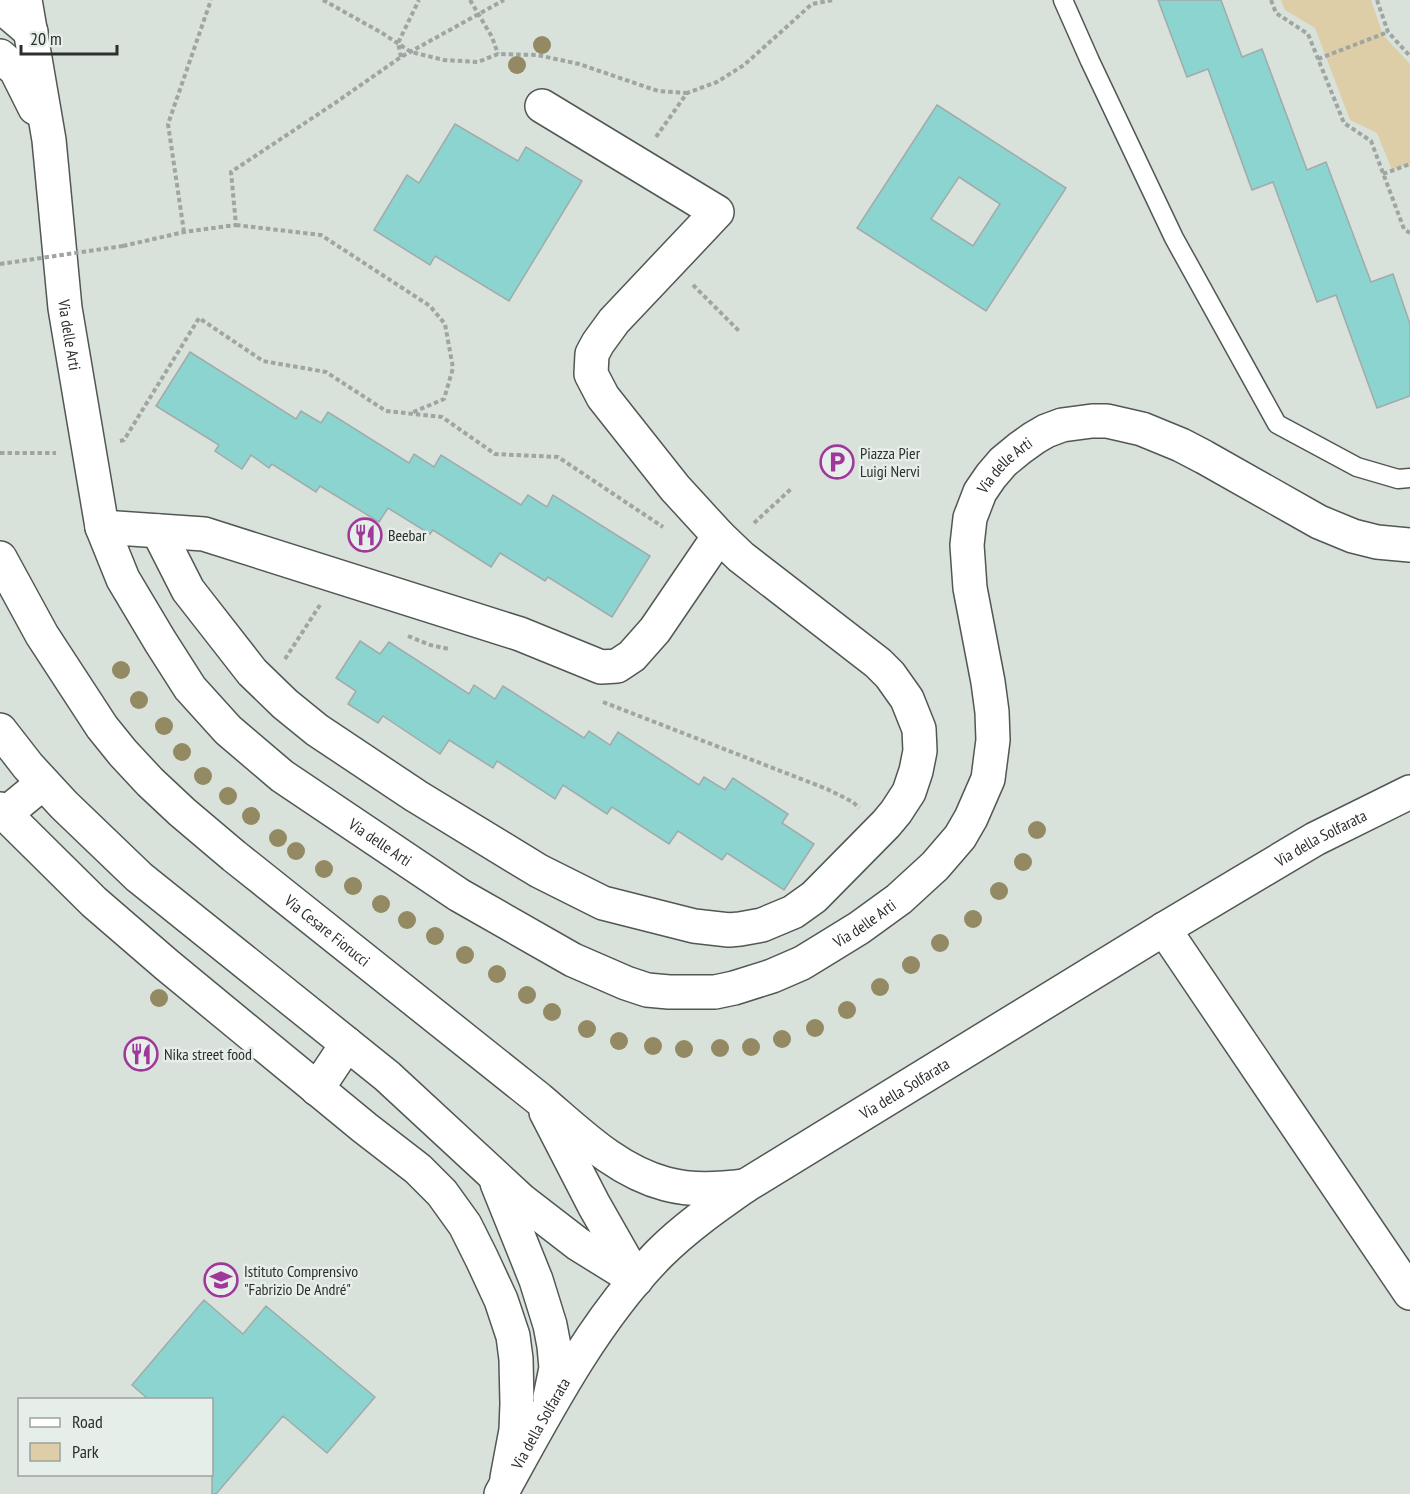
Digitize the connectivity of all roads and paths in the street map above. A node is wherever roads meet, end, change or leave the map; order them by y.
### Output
1 (25, 0) edge
2 (211, 0) edge
3 (323, 0) edge
4 (419, 0) edge
5 (470, 0) edge
6 (504, 0) edge
7 (833, 0) edge
8 (1063, 0) edge
9 (1271, 0) edge
10 (1377, 0) edge
11 (813, 2) edge
12 (0, 8) edge
13 (478, 14) junction
14 (31, 32) junction
15 (1388, 32) junction
16 (398, 44) junction
17 (411, 52) junction
18 (498, 54) junction
19 (0, 56) edge
20 (1410, 56) edge
21 (401, 57) junction
22 (1318, 59) junction
23 (687, 93) junction
24 (542, 106) dead end
25 (49, 140) junction
26 (637, 163) junction
27 (1410, 164) edge
28 (1383, 174) junction
29 (236, 225) junction
30 (184, 232) junction
31 (1410, 233) edge
32 (59, 256) junction
33 (669, 262) junction
34 (0, 264) edge
35 (740, 331) dead end
36 (408, 414) junction
37 (88, 448) junction
38 (0, 453) edge
39 (1410, 478) edge
40 (791, 489) dead end
41 (102, 527) junction
42 (158, 531) junction
43 (717, 545) junction
44 (1410, 545) edge
45 (0, 558) edge
46 (324, 599) dead end
47 (398, 631) dead end
48 (452, 649) dead end
49 (267, 687) junction
50 (597, 699) dead end
51 (0, 730) edge
52 (43, 783) junction
53 (1410, 792) edge
54 (2, 812) edge
55 (880, 830) junction
56 (1164, 929) junction
57 (347, 1044) junction
58 (317, 1089) junction
59 (539, 1099) junction
60 (493, 1173) junction
61 (745, 1186) junction
62 (636, 1280) junction
63 (1410, 1293) edge
64 (549, 1408) junction
65 (504, 1489) edge

1 - 14 street
2 - 30 path
3 - 16 path
4 - 16 path
5 - 13 path
6 - 13 path
7 - 11 path
8 - 39 lane
9 - 22 path
10 - 15 path
11 - 23 path
12 - 14 street
13 - 17 path
13 - 18 path
14 - 25 street
15 - 20 path
15 - 22 path
16 - 17 path
16 - 21 path
17 - 18 path
17 - 21 path
18 - 23 path
19 - 25 street
21 - 29 path
22 - 28 path
23 - 26 path
24 - 26 street
25 - 32 street, Via delle Arti
26 - 33 street
27 - 28 path
28 - 31 path
29 - 30 path
29 - 36 path
30 - 32 path, bridge
32 - 34 path, bridge
32 - 37 street, Via delle Arti
33 - 35 path
33 - 43 street
36 - 37 path
36 - 43 path
37 - 38 path
37 - 41 street, Via delle Arti
40 - 43 path
41 - 42 street
41 - 44 street, Via delle Arti
42 - 43 street
42 - 49 street
43 - 55 street
45 - 59 street, Via Cesare Fiorucci
46 - 49 path
47 - 48 path
49 - 55 street
50 - 55 path
51 - 52 street
52 - 54 street
52 - 57 street
53 - 56 street, Via della Solfarata
54 - 58 street
56 - 61 street, Via della Solfarata
56 - 63 street
57 - 58 street
57 - 60 street
58 - 65 street
59 - 61 street, Via Cesare Fiorucci
59 - 62 street
60 - 62 street
60 - 64 street
61 - 62 street, Via della Solfarata
62 - 64 street, Via della Solfarata
64 - 65 street, Via della Solfarata

